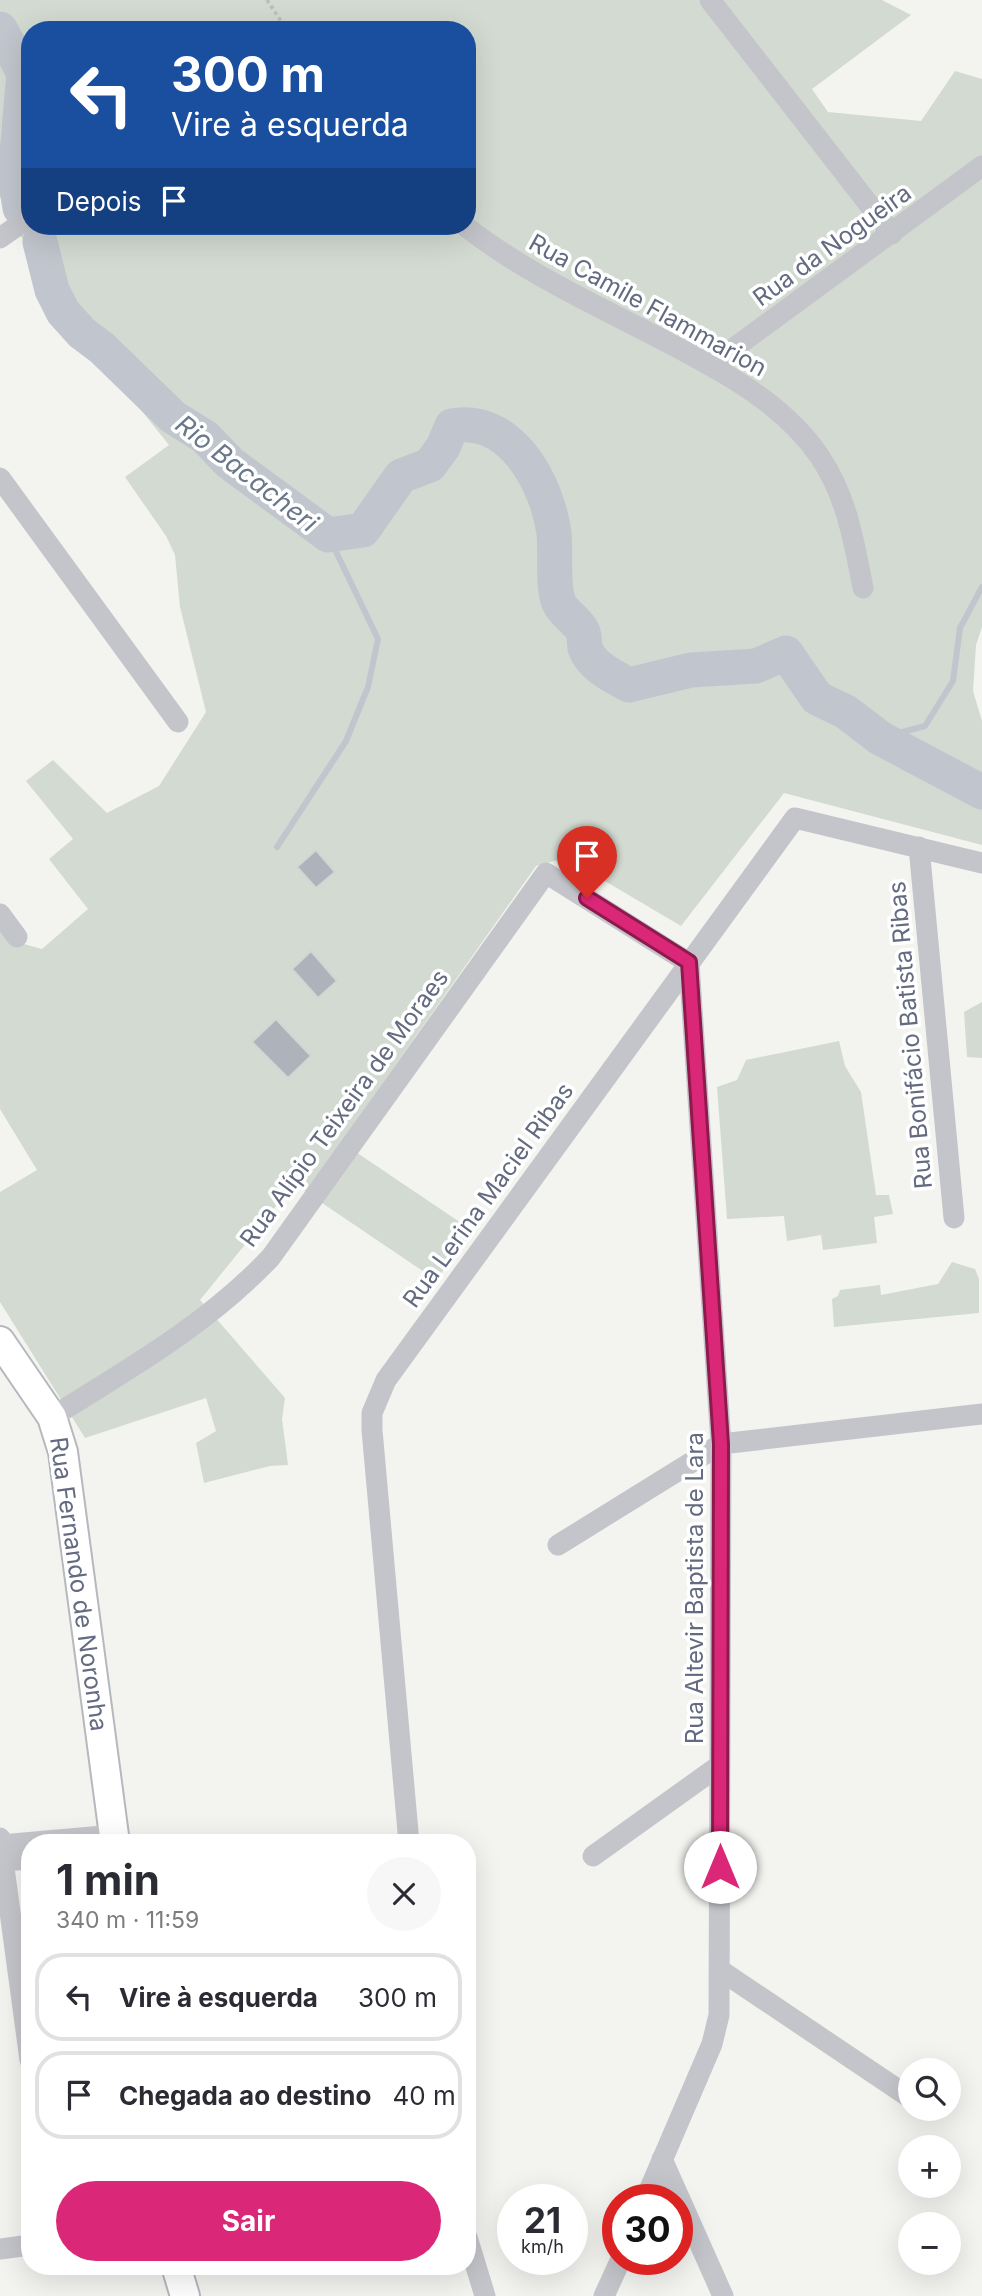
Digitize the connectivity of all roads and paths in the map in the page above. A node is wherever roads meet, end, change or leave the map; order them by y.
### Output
1 (267, 0) edge
2 (710, 0) edge
3 (282, 21) edge
4 (982, 166) edge
5 (21, 223) edge
6 (476, 233) edge
7 (892, 234) junction
8 (0, 238) edge
9 (711, 365) junction
10 (0, 478) edge
11 (863, 588) dead end
12 (178, 722) dead end
13 (919, 848) junction
14 (982, 863) edge
15 (0, 914) edge
16 (17, 937) dead end
17 (689, 962) junction
18 (954, 1218) dead end
19 (1, 1345) edge
20 (982, 1414) edge
21 (52, 1417) junction
22 (721, 1444) junction
23 (558, 1545) dead end
24 (720, 1765) junction
25 (114, 1834) edge
26 (408, 1834) edge
27 (21, 1846) edge
28 (1, 1848) edge
29 (21, 1856) edge
30 (593, 1856) dead end
31 (720, 1970) junction
32 (21, 1994) edge
33 (898, 2090) edge
34 (662, 2160) junction
35 (652, 2184) edge
36 (21, 2246) edge
37 (0, 2249) edge
38 (476, 2266) edge
39 (179, 2275) edge
40 (614, 2275) edge
41 (185, 2296) edge
42 (485, 2296) edge
43 (604, 2296) edge
44 (723, 2296) edge

1 - 3 path
2 - 7 street
4 - 7 street, Rua da Nogueira
5 - 8 street
6 - 9 street, Rua Camile Flammarion
7 - 9 street, Rua da Nogueira
9 - 11 street, Rua Camile Flammarion
10 - 12 street
13 - 14 street, Rua Lerina Maciel Ribas
13 - 17 street, Rua Lerina Maciel Ribas
13 - 18 street, Rua Bonifácio Batista Ribas
15 - 16 street
17 - 21 street, Rua Alípio Teixeira de Moraes
17 - 22 street, Rua Altevir Baptista de Lara
17 - 26 street, Rua Lerina Maciel Ribas
19 - 21 main road, Rua Fernando de Noronha
20 - 22 street
21 - 25 main road, Rua Fernando de Noronha
22 - 23 street
22 - 24 street, Rua Altevir Baptista de Lara
24 - 30 street
24 - 31 street, Rua Altevir Baptista de Lara
27 - 28 street
28 - 29 street
28 - 32 street
31 - 33 street
31 - 34 street, Rua Altevir Baptista de Lara
34 - 35 street, Rua Altevir Baptista de Lara
34 - 44 street
36 - 37 street
38 - 42 street
39 - 41 main road
40 - 43 street

